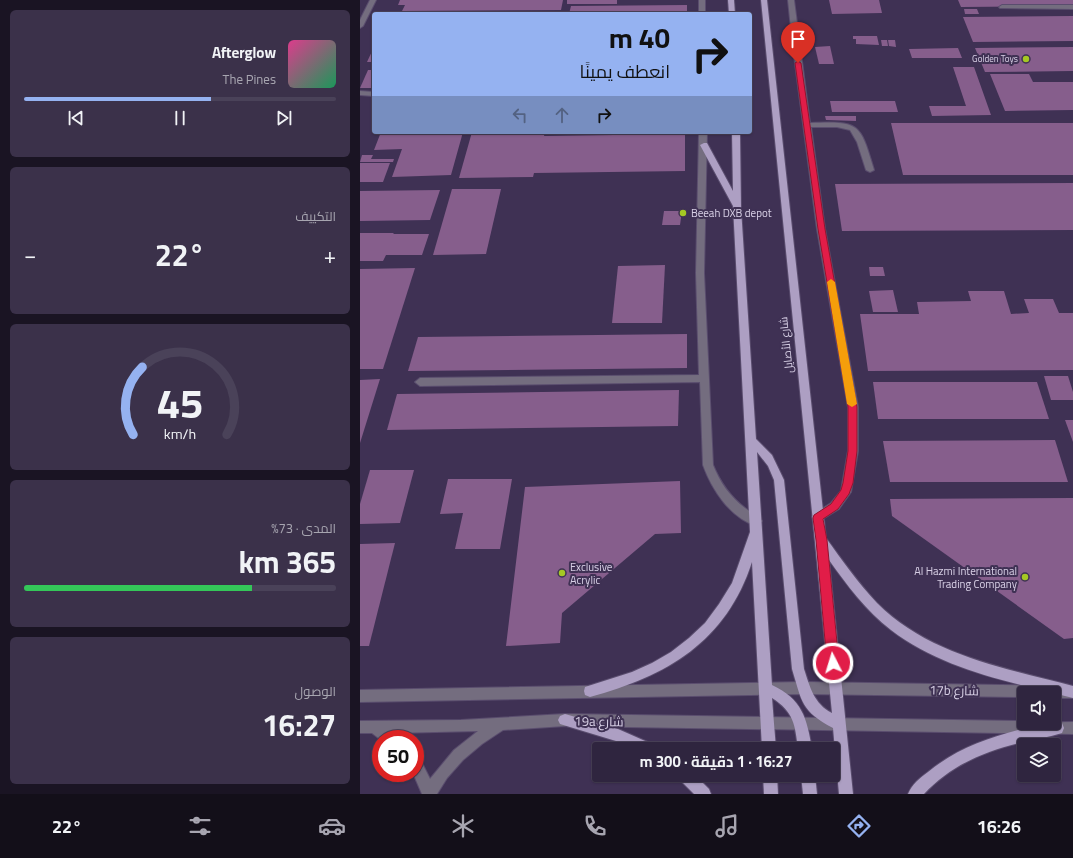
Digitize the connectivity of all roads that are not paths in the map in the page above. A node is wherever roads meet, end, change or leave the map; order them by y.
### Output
1 (373, 0) edge
2 (702, 0) edge
3 (731, 0) edge
4 (764, 0) edge
5 (791, 0) edge
6 (1073, 6) edge
7 (1002, 7) dead end
8 (702, 12) edge
9 (732, 12) edge
10 (364, 20) edge
11 (360, 93) edge
12 (372, 94) edge
13 (807, 126) junction
14 (704, 134) edge
15 (736, 134) edge
16 (704, 145) junction
17 (870, 170) dead end
18 (737, 208) junction
19 (704, 378) junction
20 (420, 382) dead end
21 (751, 441) junction
22 (818, 518) junction
23 (756, 524) junction
24 (821, 540) junction
25 (804, 688) junction
26 (835, 688) junction
27 (766, 689) junction
28 (590, 691) junction
29 (1073, 692) edge
30 (360, 696) edge
31 (565, 720) junction
32 (500, 724) junction
33 (768, 724) junction
34 (802, 724) junction
35 (838, 724) junction
36 (374, 727) junction
37 (1017, 727) edge
38 (360, 728) edge
39 (1061, 728) edge
40 (1073, 728) edge
41 (378, 730) edge
42 (1048, 730) edge
43 (633, 742) edge
44 (769, 742) edge
45 (804, 742) edge
46 (424, 781) edge
47 (692, 782) edge
48 (770, 782) edge
49 (809, 782) edge
50 (429, 794) edge
51 (704, 794) edge
52 (771, 794) edge
53 (810, 794) edge
54 (846, 794) edge
55 (915, 794) edge

1 - 10 street
2 - 8 street
3 - 9 main road
4 - 22 main road, شارع الأصايل
5 - 13 street
6 - 7 street
11 - 12 street
13 - 17 street
13 - 22 street
14 - 16 street
15 - 18 main road
16 - 18 main road
16 - 19 street
18 - 21 main road
19 - 20 street
19 - 23 street
21 - 23 main road
21 - 25 main road
22 - 24 main road, شارع الأصايل
23 - 27 main road
23 - 28 main road
24 - 26 main road, شارع الأصايل
24 - 29 main road
25 - 26 street
25 - 27 street
25 - 35 main road
26 - 29 street, 17b شارع
26 - 35 main road, شارع الأصايل
27 - 28 street
27 - 33 main road
27 - 34 main road
28 - 30 street
31 - 32 street, 19a شارع
31 - 33 street, 19a شارع
31 - 43 main road
32 - 36 street, 19a شارع
32 - 50 street
33 - 34 street, 19a شارع
33 - 44 main road
34 - 35 street, 19a شارع
34 - 45 main road
35 - 37 street
35 - 54 main road
36 - 38 street, 19a شارع
36 - 41 street
39 - 40 street
42 - 55 main road
46 - 50 street
47 - 51 main road
48 - 52 main road
49 - 53 main road

